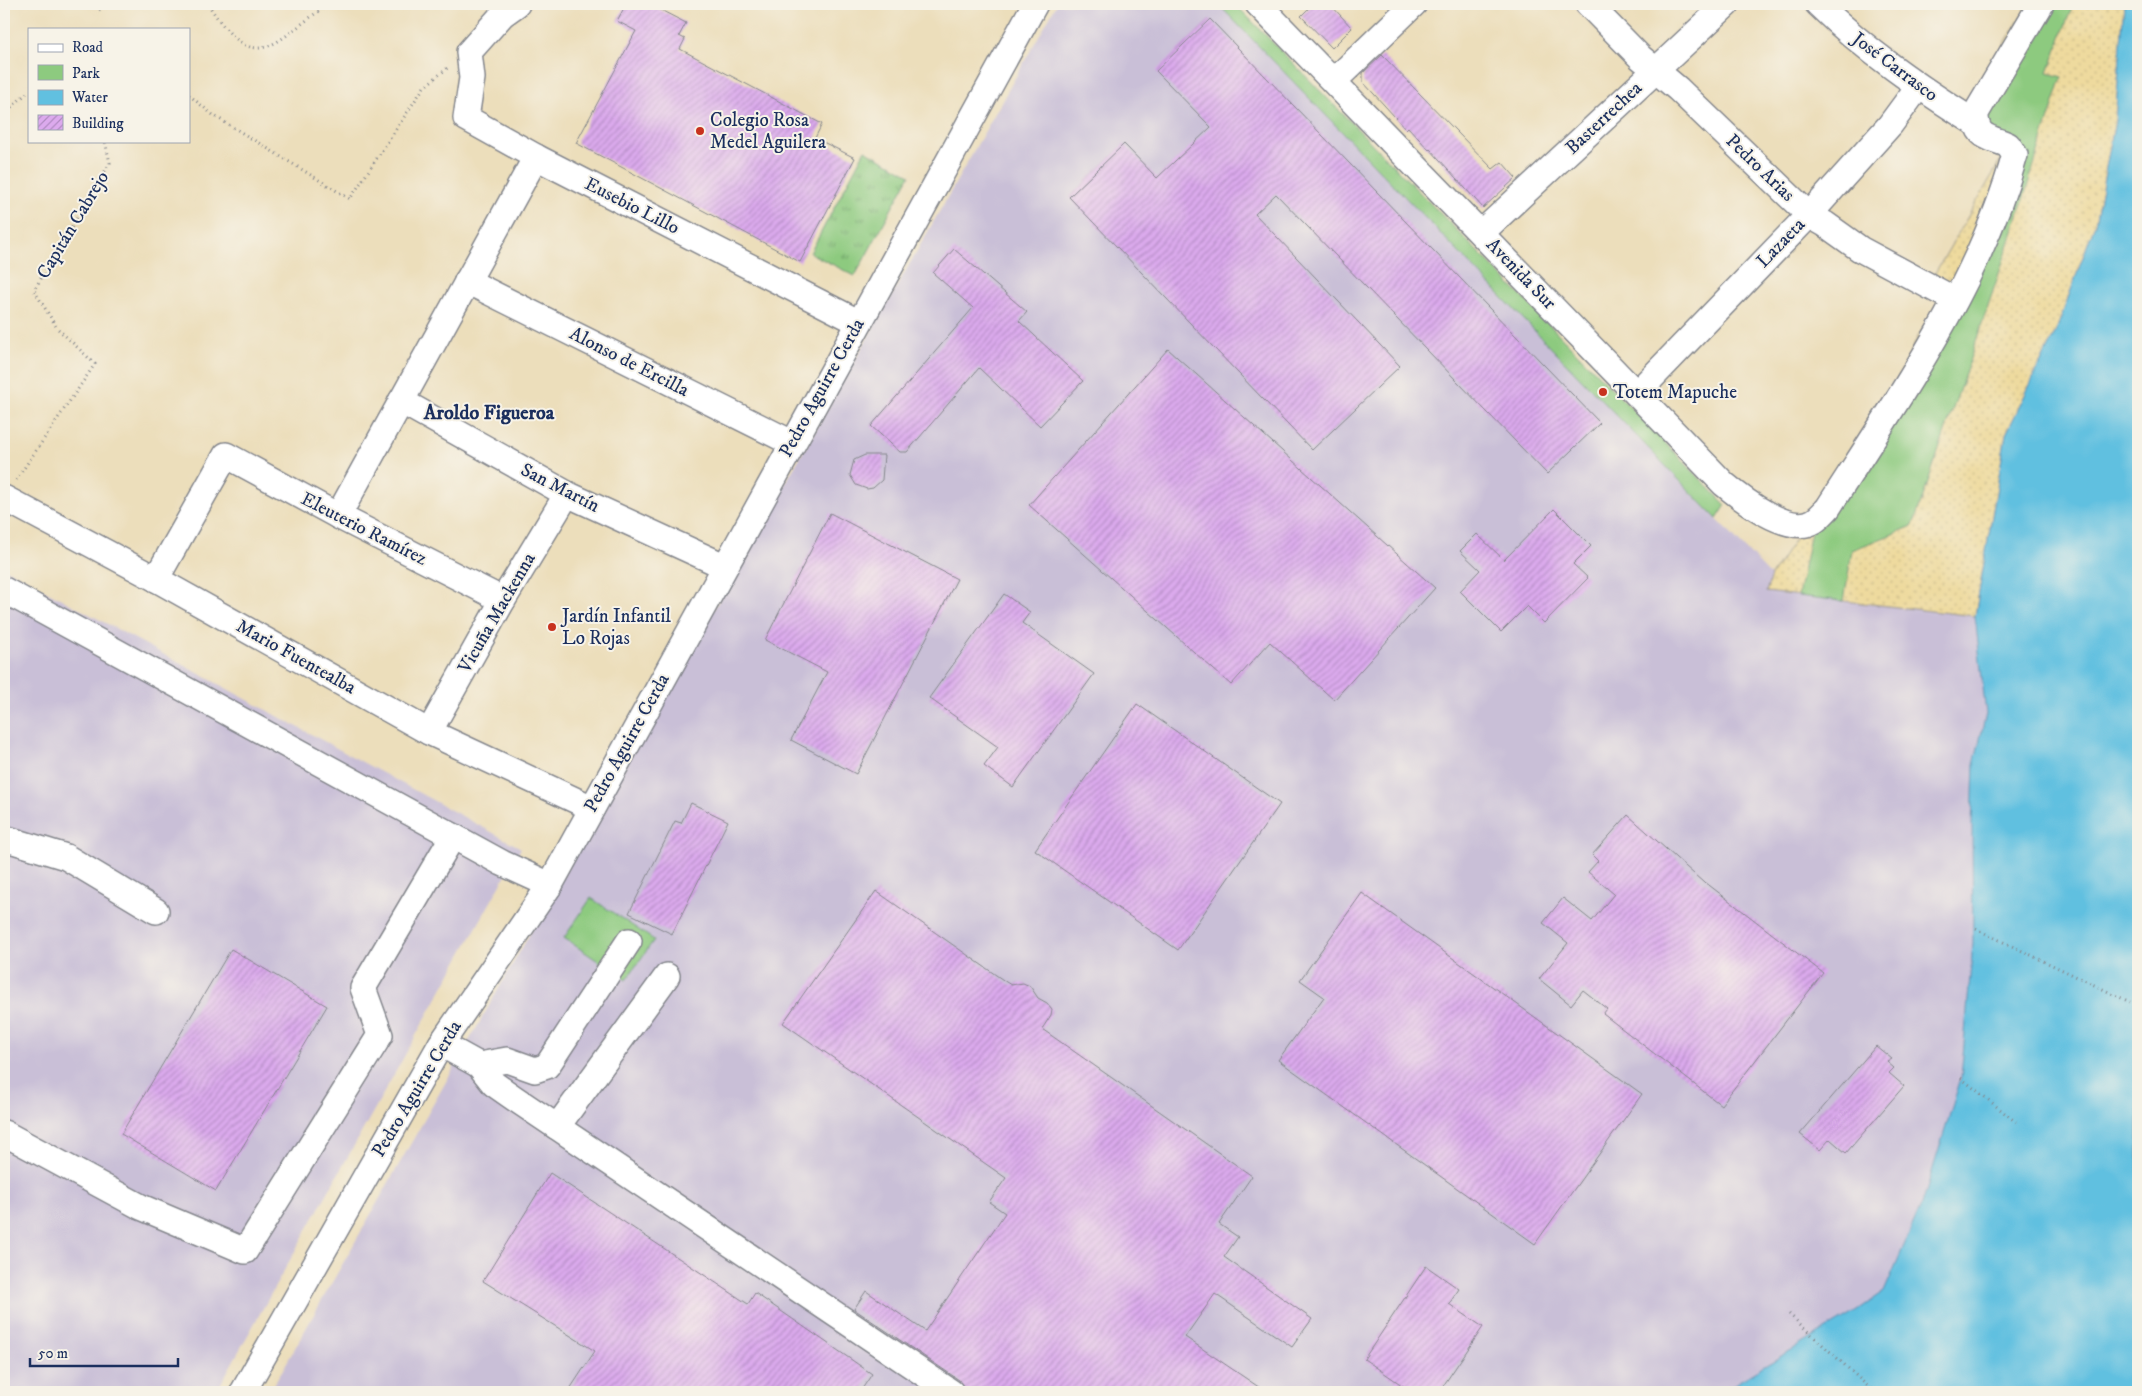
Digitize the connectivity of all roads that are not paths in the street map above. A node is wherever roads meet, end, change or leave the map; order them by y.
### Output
1 (517, 4) edge
2 (1035, 4) edge
3 (1258, 4) edge
4 (1414, 4) edge
5 (1588, 4) edge
6 (1727, 4) edge
7 (1818, 4) edge
8 (2041, 4) edge
9 (1655, 69) junction
10 (1334, 81) junction
11 (1918, 87) junction
12 (1976, 124) junction
13 (536, 157) junction
14 (1809, 215) junction
15 (1481, 233) junction
16 (467, 281) junction
17 (1955, 300) junction
18 (858, 322) junction
19 (1637, 393) junction
20 (401, 401) junction
21 (792, 443) junction
22 (567, 494) junction
23 (4, 498) edge
24 (338, 516) junction
25 (724, 566) junction
26 (156, 579) junction
27 (4, 590) edge
28 (503, 600) junction
29 (429, 732) junction
30 (592, 808) junction
31 (453, 836) junction
32 (4, 838) edge
33 (550, 885) junction
34 (156, 911) dead end
35 (629, 941) dead end
36 (667, 976) dead end
37 (441, 1044) junction
38 (479, 1065) junction
39 (558, 1127) junction
40 (4, 1133) edge
41 (243, 1392) edge
42 (951, 1392) edge

1 - 13 street, Eusebio Lillo
2 - 18 street, Pedro Aguirre Cerda
3 - 10 street, Avenida Sur
4 - 10 street
5 - 9 street, Pedro Arias
6 - 9 street, Basterrechea
7 - 11 street, José Carrasco
8 - 12 street
9 - 14 street, Pedro Arias
9 - 15 street, Basterrechea
10 - 15 street, Avenida Sur
11 - 12 street, José Carrasco
11 - 14 street, Lazaeta
12 - 17 street, José Carrasco
13 - 16 street
13 - 18 street, Eusebio Lillo
14 - 17 street, Pedro Arias
14 - 19 street, Lazaeta
15 - 19 street, Avenida Sur
16 - 20 street
16 - 21 street, Alonso de Ercilla
17 - 19 street, Avenida Sur
18 - 21 street, Pedro Aguirre Cerda
20 - 22 street, San Martín
20 - 24 street
21 - 25 street, Pedro Aguirre Cerda
22 - 25 street, San Martín
22 - 28 street, Vicuña Mackenna
23 - 26 street, Mario Fuentealba
24 - 26 street, Eleuterio Ramírez
24 - 28 street, Eleuterio Ramírez
25 - 30 street, Pedro Aguirre Cerda
26 - 29 street, Mario Fuentealba
27 - 31 street
28 - 29 street, Vicuña Mackenna
29 - 30 street, Mario Fuentealba
30 - 33 street, Pedro Aguirre Cerda
31 - 33 street
31 - 40 street
32 - 34 street
33 - 37 street, Pedro Aguirre Cerda
35 - 38 street
36 - 39 street
37 - 38 street
37 - 41 street, Pedro Aguirre Cerda
38 - 39 street
39 - 42 street

